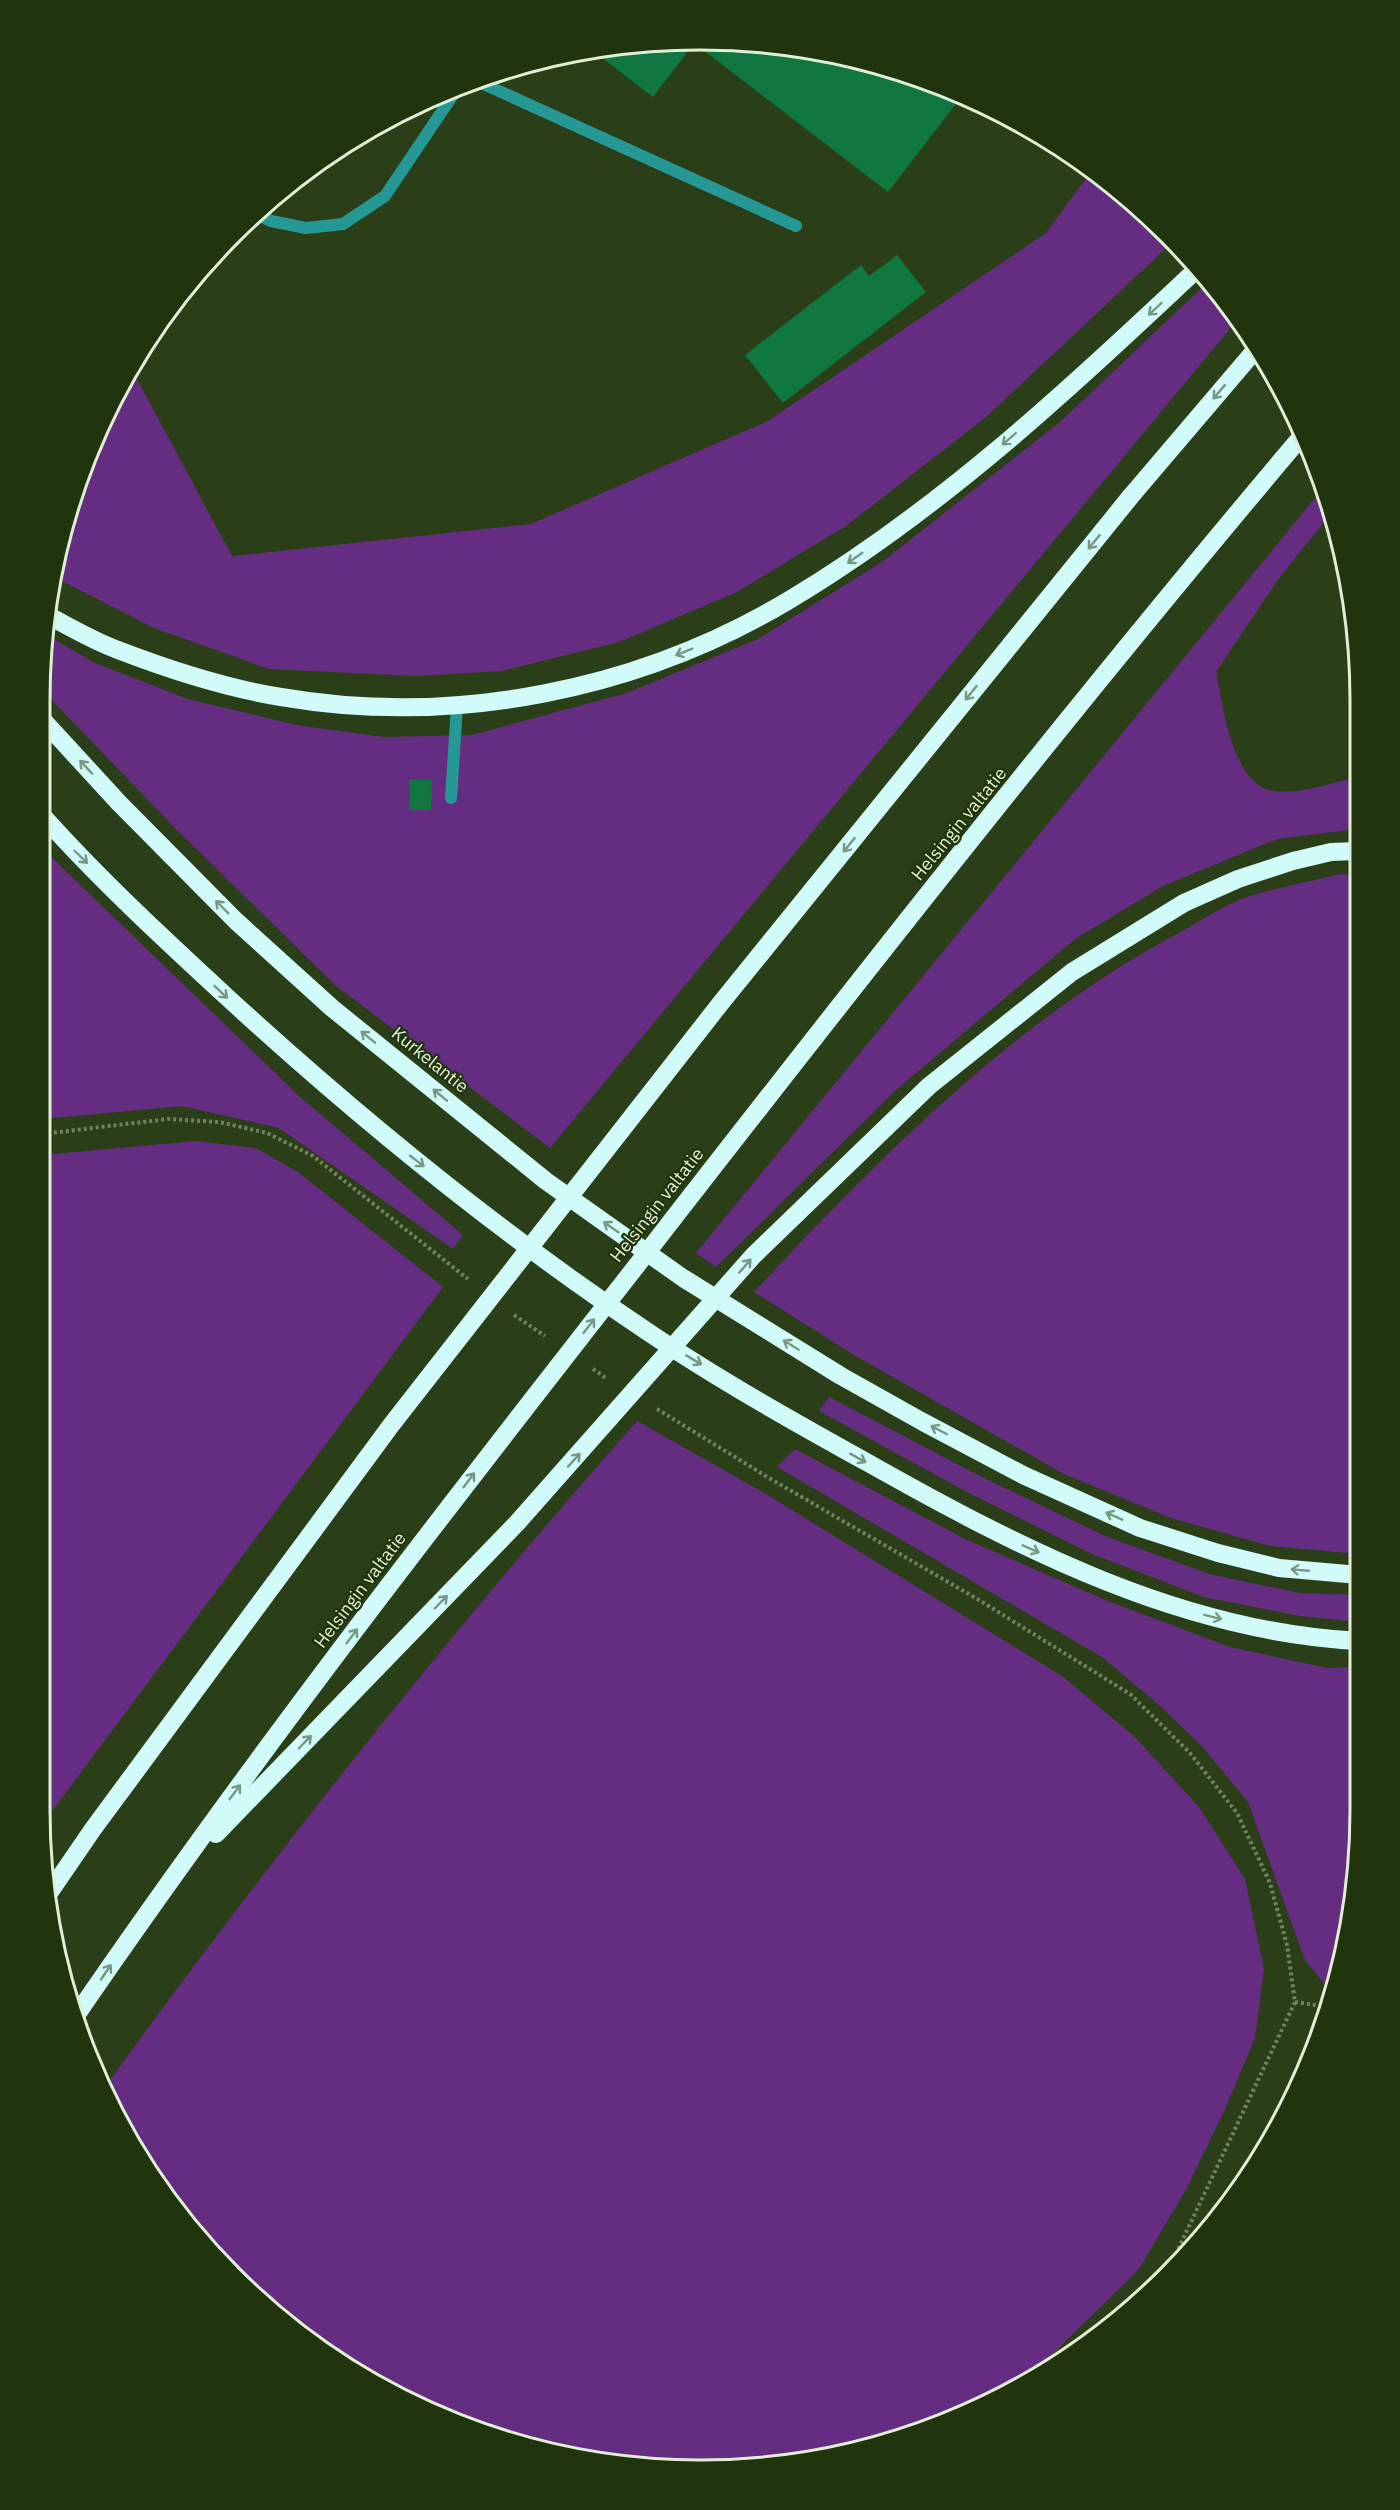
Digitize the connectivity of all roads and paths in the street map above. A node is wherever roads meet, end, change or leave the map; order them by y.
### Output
1 (487, 86) edge
2 (450, 99) edge
3 (264, 218) edge
4 (796, 226) dead end
5 (1192, 274) edge
6 (1251, 355) edge
7 (1297, 442) edge
8 (55, 619) edge
9 (456, 706) junction
10 (50, 728) edge
11 (451, 798) dead end
12 (50, 824) edge
13 (1350, 851) edge
14 (50, 1133) edge
15 (373, 1203) dead end
16 (769, 1478) dead end
17 (1350, 1574) edge
18 (1350, 1640) edge
19 (54, 1886) edge
20 (162, 1890) junction
21 (1295, 2002) junction
22 (1320, 2006) edge
23 (81, 2009) edge
24 (1177, 2252) edge

1 - 4 lane
2 - 3 lane
5 -> 9 highway
6 -> 19 highway
20 -> 7 highway, Helsingin valtatie
8 - 9 highway
9 - 11 lane
17 -> 10 highway, Kurkelantie
12 -> 18 highway
20 -> 13 highway
14 - 15 path
16 - 21 path
23 -> 20 highway, Helsingin valtatie
21 - 22 path
21 - 24 path

